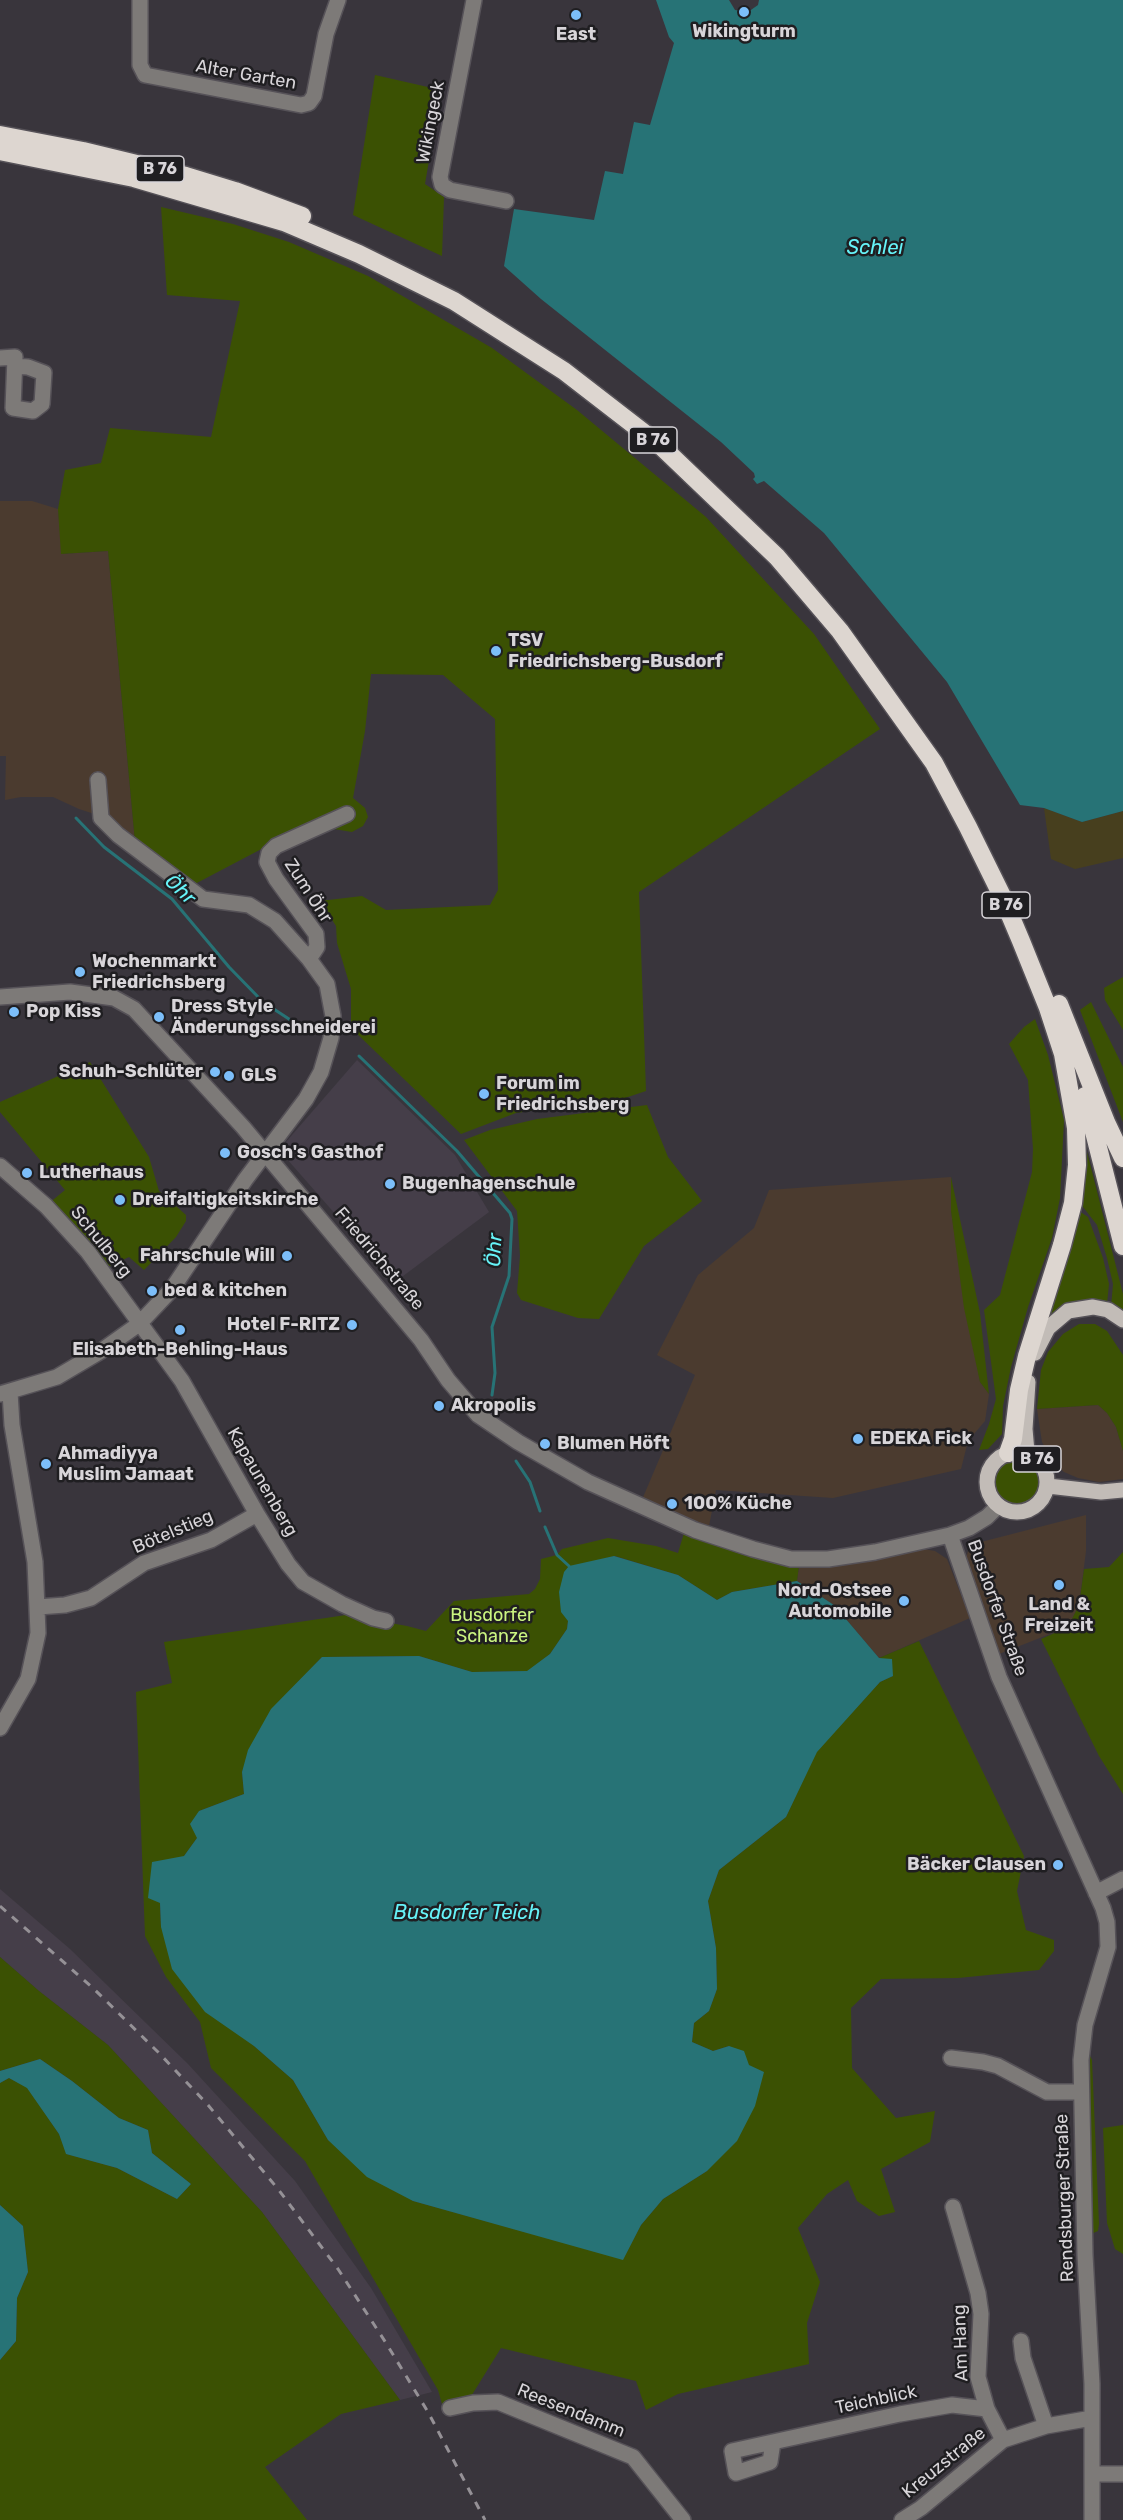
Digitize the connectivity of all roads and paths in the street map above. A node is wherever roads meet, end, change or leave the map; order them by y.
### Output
1 (140, 0) edge
2 (338, 0) edge
3 (474, 0) edge
4 (0, 135) edge
5 (27, 148) junction
6 (0, 151) edge
7 (506, 201) dead end
8 (0, 358) edge
9 (15, 366) dead end
10 (98, 780) dead end
11 (347, 814) dead end
12 (309, 959) junction
13 (0, 997) edge
14 (1070, 1051) junction
15 (264, 1154) junction
16 (1123, 1158) edge
17 (0, 1166) edge
18 (1123, 1246) edge
19 (1123, 1320) edge
20 (139, 1324) junction
21 (5, 1393) edge
22 (489, 1424) joint
23 (1008, 1453) junction
24 (1031, 1455) junction
25 (1048, 1486) junction
26 (1123, 1490) edge
27 (998, 1506) junction
28 (257, 1514) junction
29 (950, 1535) junction
30 (38, 1607) junction
31 (386, 1621) dead end
32 (0, 1728) edge
33 (1123, 1879) edge
34 (1093, 1887) junction
35 (951, 2058) dead end
36 (1081, 2092) junction
37 (953, 2207) dead end
38 (1021, 2342) dead end
39 (450, 2408) dead end
40 (987, 2409) junction
41 (1092, 2418) junction
42 (1046, 2426) junction
43 (1003, 2440) junction
44 (773, 2442) dead end
45 (1092, 2474) junction
46 (1123, 2474) edge
47 (683, 2520) edge
48 (902, 2520) edge
49 (1092, 2520) edge

1 - 2 street, Alter Garten
3 - 7 street, Wikingeck
4 - 5 highway, B 76
5 - 6 highway, B 76
5 - 14 highway, B 76
8 - 9 street
10 - 12 street
11 - 12 street, Zum Öhr
12 - 15 street
13 - 15 street, Friedrichstraße
14 - 16 highway
14 - 18 highway, B 76
14 - 23 highway
15 - 20 street
15 - 22 street, Friedrichstraße
17 - 20 street, Schulberg
19 - 24 main road
20 - 21 street
20 - 28 street, Kapaunenberg
21 - 30 street
22 - 29 street, Busdorfer Straße
23 - 24 main road, B 76
23 - 27 main road, B 76
24 - 25 main road, B 76
25 - 26 main road, B 76
25 - 27 main road, B 76
27 - 29 street
28 - 30 street, Bötelstieg
28 - 31 street, Kapaunenberg
29 - 34 street, Busdorfer Straße
30 - 32 street
33 - 34 street
34 - 36 street, Rendsburger Straße
35 - 36 street
36 - 41 street, Rendsburger Straße
37 - 40 street, Am Hang
38 - 42 street
39 - 47 street, Reesendamm
40 - 43 street, Am Hang
40 - 44 street, Teichblick
41 - 42 street, Kreuzstraße
41 - 45 street, Rendsburger Straße
42 - 43 street, Kreuzstraße
43 - 48 street, Kreuzstraße
45 - 46 street
45 - 49 street, Rendsburger Straße

